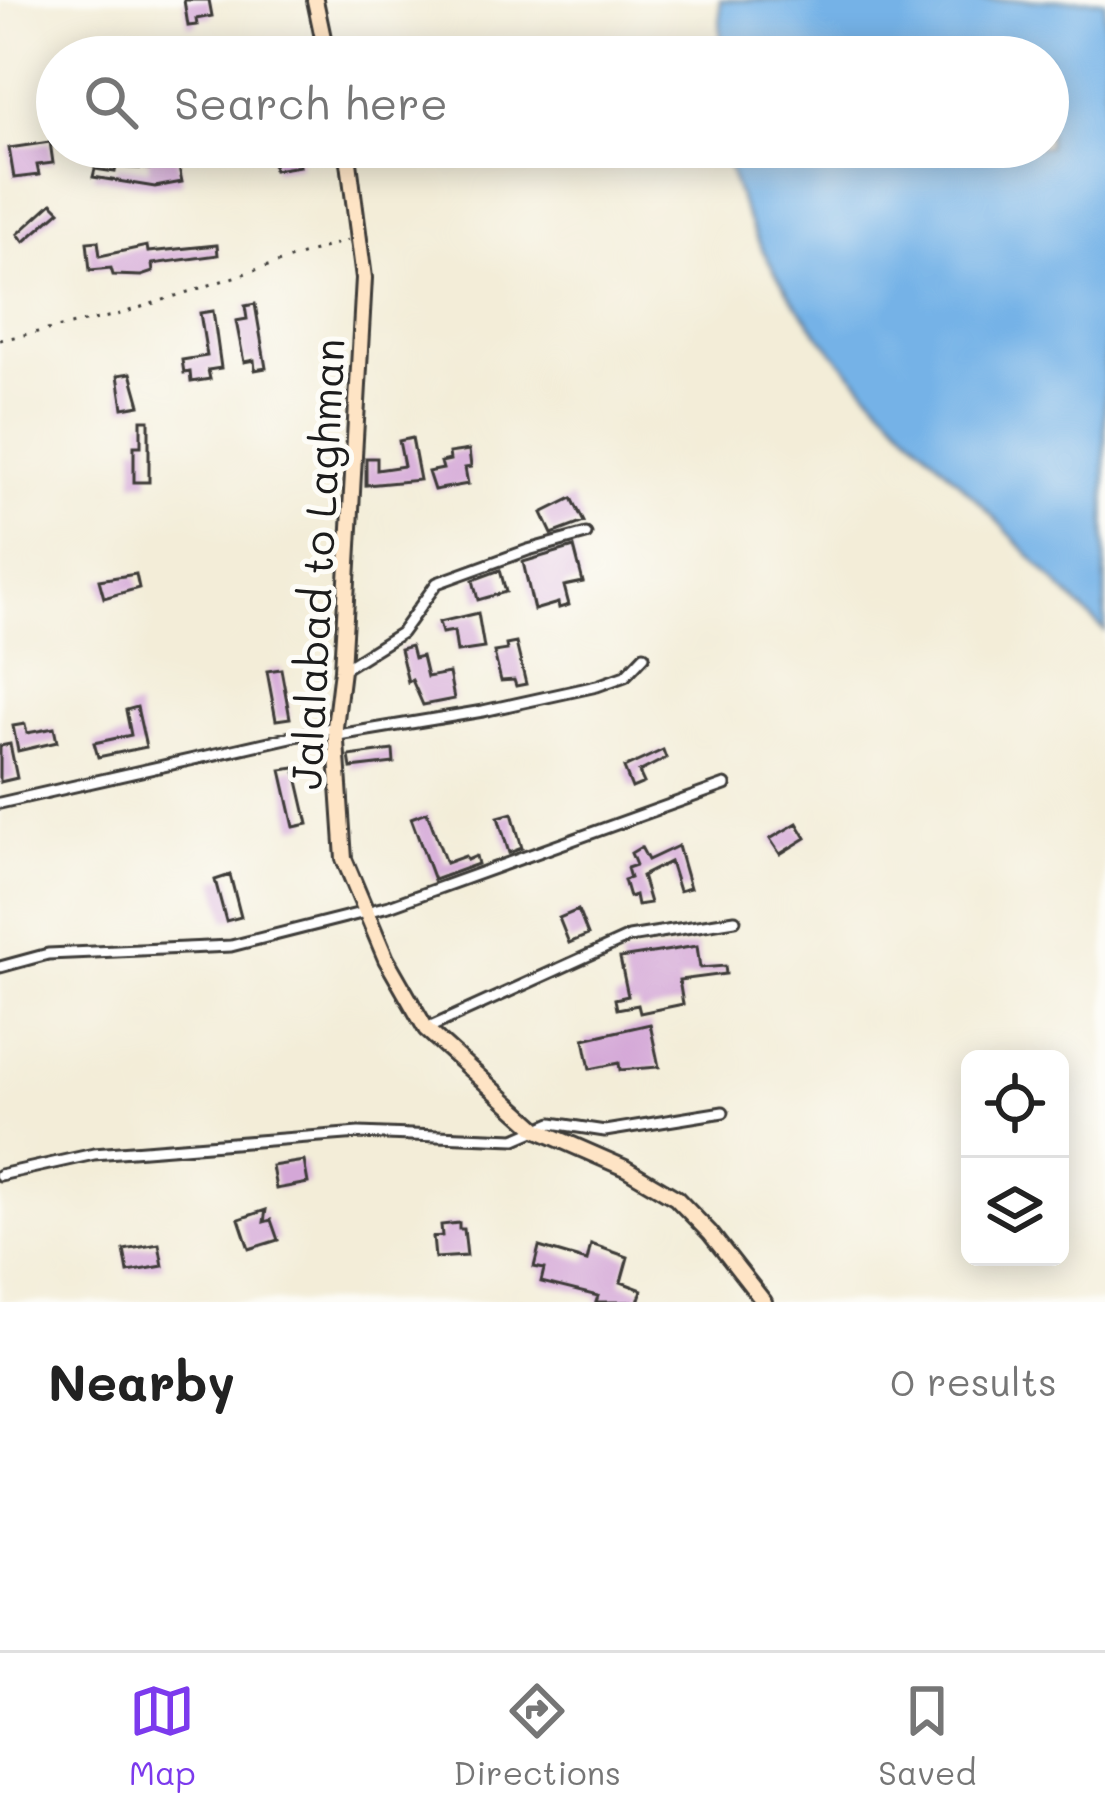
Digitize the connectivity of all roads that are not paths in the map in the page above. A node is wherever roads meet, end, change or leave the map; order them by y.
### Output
1 (315, 0) edge
2 (323, 36) edge
3 (350, 168) edge
4 (586, 534) dead end
5 (644, 656) dead end
6 (342, 670) junction
7 (336, 731) junction
8 (725, 785) dead end
9 (0, 803) edge
10 (364, 913) junction
11 (735, 920) dead end
12 (0, 967) edge
13 (426, 1029) junction
14 (723, 1112) dead end
15 (538, 1130) junction
16 (0, 1175) edge
17 (764, 1302) edge

1 - 2 street
3 - 6 street, Jalalabad to Laghman
4 - 6 street
5 - 7 street
6 - 7 street, Jalalabad to Laghman
7 - 9 street
7 - 10 street, Jalalabad to Laghman
8 - 10 street
10 - 12 street
10 - 13 street, Jalalabad to Laghman
11 - 13 street
13 - 15 street, Jalalabad to Laghman
14 - 15 street
15 - 16 street
15 - 17 street, Jalalabad to Laghman

